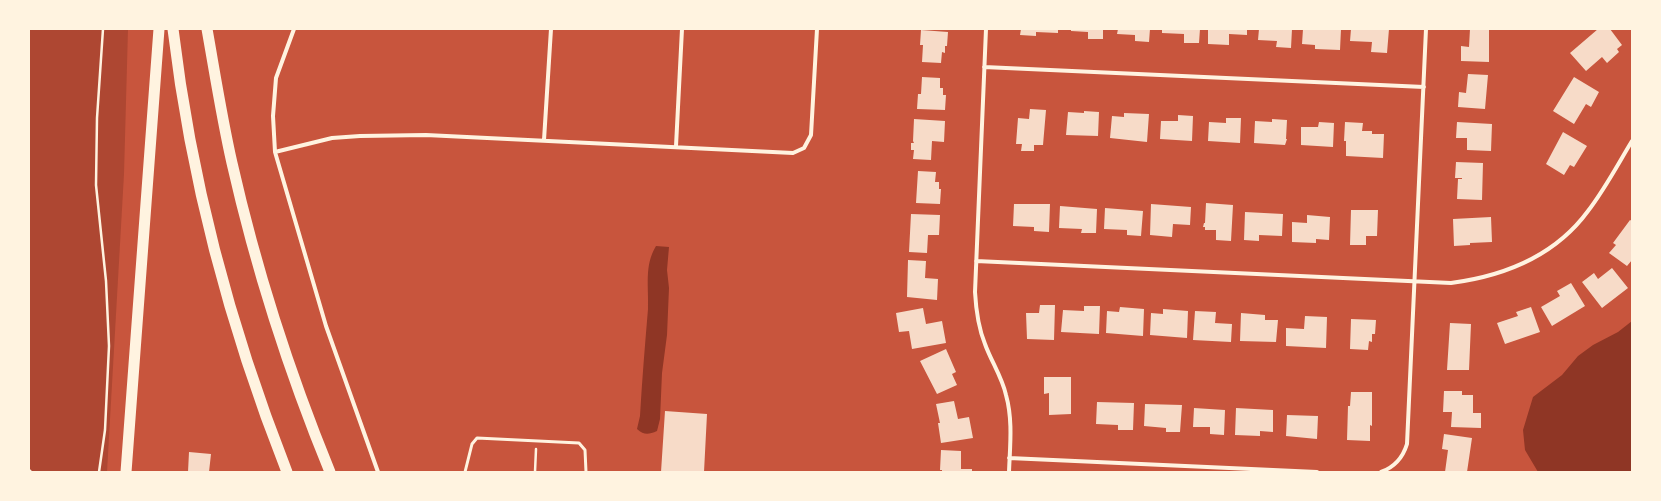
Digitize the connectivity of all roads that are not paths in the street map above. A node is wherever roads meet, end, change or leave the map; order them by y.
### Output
1 (159, 29) edge
2 (173, 29) edge
3 (207, 29) edge
4 (294, 29) edge
5 (550, 29) edge
6 (682, 29) edge
7 (817, 29) edge
8 (986, 29) edge
9 (1426, 29) edge
10 (984, 67) junction
11 (1424, 87) junction
12 (544, 140) junction
13 (1632, 141) edge
14 (676, 146) junction
15 (275, 152) junction
16 (976, 261) junction
17 (1415, 281) junction
18 (1009, 458) junction
19 (1249, 471) edge
20 (126, 472) edge
21 (287, 472) edge
22 (330, 472) edge
23 (378, 472) edge
24 (465, 472) edge
25 (586, 472) edge
26 (1009, 472) edge
27 (1317, 472) edge
28 (1381, 472) edge

1 - 20 highway
2 - 21 highway
3 - 22 highway
4 - 15 street
5 - 12 street
6 - 14 street
7 - 14 street
8 - 10 street
9 - 11 street
10 - 11 street
10 - 16 street
11 - 17 street
12 - 14 street
12 - 15 street
13 - 17 street
15 - 23 street
16 - 17 street
16 - 18 street
17 - 28 street
18 - 19 street
18 - 26 street
19 - 27 street
24 - 25 lane

